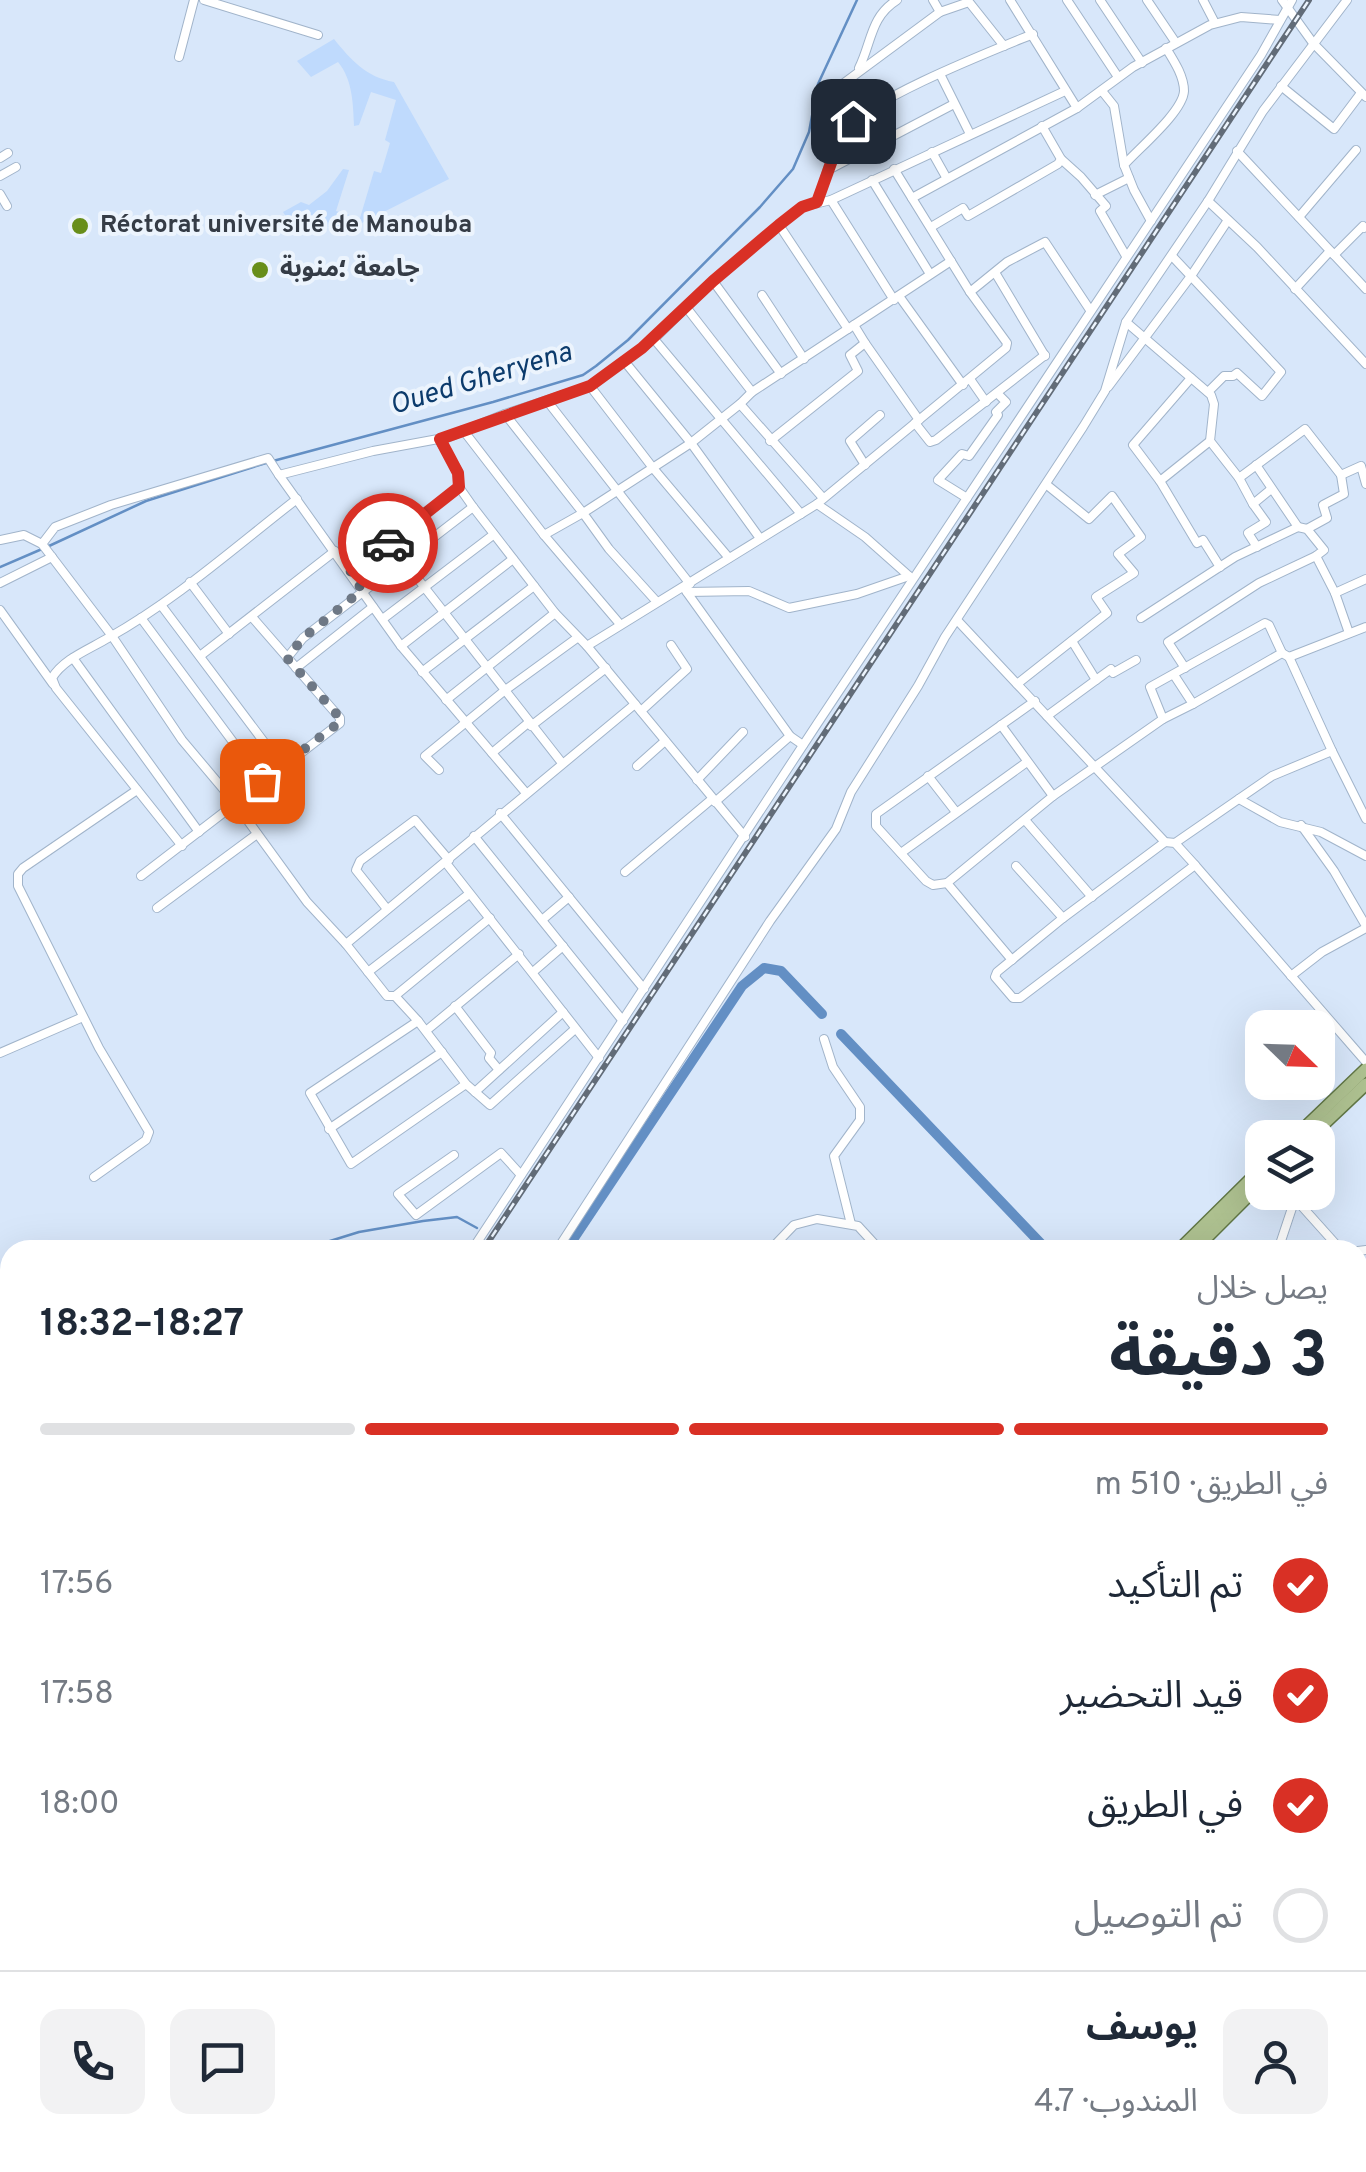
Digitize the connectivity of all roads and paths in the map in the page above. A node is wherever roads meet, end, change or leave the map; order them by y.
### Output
1 (194, 0) edge
2 (204, 0) edge
3 (897, 0) edge
4 (933, 0) edge
5 (1010, 0) edge
6 (1067, 0) edge
7 (1100, 0) edge
8 (1147, 0) edge
9 (1203, 0) edge
10 (1347, 0) edge
11 (975, 2) edge
12 (1287, 3) edge
13 (940, 12) junction
14 (1280, 20) junction
15 (1215, 23) junction
16 (1033, 34) junction
17 (318, 35) dead end
18 (1176, 43) junction
19 (1313, 43) junction
20 (1004, 46) junction
21 (1166, 48) junction
22 (179, 57) dead end
23 (1142, 63) junction
24 (857, 73) junction
25 (940, 74) junction
26 (1118, 77) junction
27 (1281, 86) junction
28 (1066, 91) junction
29 (1102, 91) junction
30 (1364, 95) edge
31 (954, 104) junction
32 (1076, 108) junction
33 (1042, 126) junction
34 (845, 130) junction
35 (970, 134) junction
36 (1356, 150) dead end
37 (1237, 151) junction
38 (932, 152) junction
39 (1062, 160) junction
40 (1124, 165) junction
41 (16, 168) dead end
42 (894, 169) junction
43 (829, 170) junction
44 (0, 176) edge
45 (946, 177) junction
46 (1128, 178) junction
47 (872, 180) junction
48 (0, 194) edge
49 (1094, 194) junction
50 (912, 198) junction
51 (831, 200) junction
52 (1208, 201) junction
53 (817, 202) junction
54 (7, 206) dead end
55 (1299, 217) junction
56 (1151, 220) junction
57 (1228, 220) junction
58 (779, 225) junction
59 (931, 228) junction
60 (1365, 228) edge
61 (1332, 253) junction
62 (1126, 256) junction
63 (1172, 256) junction
64 (951, 261) junction
65 (930, 274) junction
66 (996, 274) junction
67 (1191, 276) junction
68 (713, 281) junction
69 (1295, 289) junction
70 (1366, 290) edge
71 (970, 292) junction
72 (762, 294) dead end
73 (897, 298) junction
74 (686, 307) junction
75 (1090, 310) junction
76 (1126, 322) junction
77 (851, 327) junction
78 (1144, 338) junction
79 (654, 339) junction
80 (865, 343) junction
81 (1045, 356) junction
82 (804, 358) junction
83 (625, 362) junction
84 (1366, 364) edge
85 (1053, 366) junction
86 (781, 374) junction
87 (1190, 378) junction
88 (966, 382) junction
89 (590, 386) junction
90 (1104, 391) junction
91 (752, 392) junction
92 (1208, 392) junction
93 (998, 393) junction
94 (548, 402) junction
95 (986, 402) junction
96 (740, 404) junction
97 (505, 414) junction
98 (880, 415) dead end
99 (722, 420) junction
100 (917, 422) junction
101 (464, 430) junction
102 (440, 439) junction
103 (770, 441) junction
104 (1210, 441) junction
105 (691, 444) junction
106 (866, 465) junction
107 (1256, 465) junction
108 (1363, 466) edge
109 (653, 468) junction
110 (279, 475) junction
111 (1341, 475) junction
112 (1240, 478) junction
113 (1160, 481) junction
114 (1366, 484) edge
115 (1047, 485) junction
116 (459, 487) junction
117 (1270, 490) junction
118 (619, 491) junction
119 (967, 498) junction
120 (297, 499) junction
121 (820, 501) junction
122 (1252, 504) junction
123 (472, 507) junction
124 (584, 513) junction
125 (801, 514) junction
126 (1302, 528) junction
127 (494, 535) junction
128 (544, 535) junction
129 (759, 537) junction
130 (0, 540) edge
131 (389, 542) junction
132 (1256, 547) junction
133 (335, 550) junction
134 (47, 551) junction
135 (1316, 556) junction
136 (729, 558) junction
137 (513, 559) junction
138 (402, 560) junction
139 (1220, 567) junction
140 (350, 572) junction
141 (910, 577) junction
142 (1366, 579) edge
143 (190, 582) junction
144 (0, 583) edge
145 (534, 586) junction
146 (425, 588) junction
147 (686, 588) junction
148 (362, 590) junction
149 (1335, 593) junction
150 (657, 602) junction
151 (161, 604) junction
152 (373, 606) junction
153 (0, 610) edge
154 (445, 610) junction
155 (555, 613) junction
156 (252, 616) junction
157 (141, 618) junction
158 (384, 618) junction
159 (1142, 618) dead end
160 (957, 620) junction
161 (619, 624) junction
162 (1366, 627) edge
163 (1348, 633) junction
164 (229, 634) junction
165 (112, 636) junction
166 (577, 638) junction
167 (465, 640) junction
168 (1072, 641) junction
169 (671, 645) dead end
170 (400, 646) junction
171 (587, 646) junction
172 (200, 656) junction
173 (1286, 656) junction
174 (74, 658) junction
175 (287, 658) junction
176 (1136, 660) dead end
177 (486, 667) junction
178 (296, 668) junction
179 (606, 668) junction
180 (1185, 668) junction
181 (422, 672) junction
182 (1174, 675) junction
183 (1096, 680) junction
184 (53, 684) junction
185 (1018, 684) junction
186 (504, 691) junction
187 (446, 700) junction
188 (1034, 702) junction
189 (1192, 704) junction
190 (638, 708) junction
191 (1046, 716) junction
192 (1163, 718) junction
193 (466, 722) junction
194 (530, 725) junction
195 (1001, 725) junction
196 (744, 732) dead end
197 (790, 736) junction
198 (665, 741) junction
199 (804, 746) junction
200 (1332, 751) junction
201 (492, 754) junction
202 (1027, 762) junction
203 (562, 763) junction
204 (282, 766) junction
205 (636, 766) dead end
206 (1096, 769) junction
207 (439, 770) dead end
208 (928, 776) junction
209 (697, 780) junction
210 (262, 781) junction
211 (137, 790) junction
212 (526, 793) junction
213 (1053, 796) junction
214 (1239, 799) junction
215 (713, 800) junction
216 (235, 803) junction
217 (956, 812) junction
218 (500, 813) junction
219 (1366, 819) edge
220 (1025, 820) junction
221 (1301, 825) junction
222 (199, 832) junction
223 (257, 834) junction
224 (474, 836) junction
225 (745, 837) junction
226 (1170, 843) junction
227 (182, 846) junction
228 (901, 853) junction
229 (1366, 856) edge
230 (448, 862) junction
231 (1016, 866) dead end
232 (1195, 866) junction
233 (625, 872) dead end
234 (140, 876) dead end
235 (948, 884) junction
236 (470, 894) junction
237 (1092, 896) junction
238 (569, 897) junction
239 (157, 908) dead end
240 (388, 909) junction
241 (490, 918) junction
242 (1063, 918) junction
243 (542, 920) junction
244 (1366, 927) edge
245 (346, 944) junction
246 (563, 946) junction
247 (518, 954) junction
248 (1012, 960) junction
249 (368, 972) junction
250 (532, 972) junction
251 (1291, 976) junction
252 (644, 989) junction
253 (395, 996) junction
254 (455, 1006) junction
255 (563, 1012) junction
256 (84, 1017) junction
257 (418, 1021) junction
258 (624, 1021) junction
259 (575, 1029) junction
260 (427, 1030) junction
261 (824, 1039) dead end
262 (442, 1052) junction
263 (0, 1053) edge
264 (599, 1058) junction
265 (1366, 1062) edge
266 (1366, 1069) edge
267 (499, 1070) junction
268 (466, 1084) junction
269 (1366, 1084) edge
270 (475, 1092) junction
271 (1313, 1120) edge
272 (1329, 1120) edge
273 (329, 1129) junction
274 (454, 1155) dead end
275 (521, 1175) junction
276 (94, 1177) dead end
277 (1245, 1185) edge
278 (1245, 1199) edge
279 (1288, 1210) edge
280 (1305, 1210) edge
281 (851, 1224) junction
282 (479, 1240) edge
283 (564, 1240) edge
284 (780, 1240) edge
285 (871, 1240) edge
286 (1189, 1240) edge
287 (1204, 1240) edge
288 (1281, 1240) edge
289 (1332, 1240) edge

1 - 22 street
2 - 17 street
3 - 24 street
4 - 13 street
5 - 16 street
6 - 26 street
7 - 23 street
8 - 18 street
9 - 15 street
10 - 19 street
11 - 13 street
11 - 20 street
12 - 14 street
12 - 19 street
13 - 24 street
14 - 15 street
14 - 56 street
15 - 18 street
16 - 20 street
16 - 28 street
18 - 21 street
19 - 27 street
19 - 30 street
20 - 25 street
21 - 23 street
21 - 40 street
23 - 26 street
24 - 34 street
25 - 31 street
25 - 34 street
26 - 29 street
27 - 30 street
27 - 37 street
28 - 32 street
28 - 35 street
29 - 32 street
29 - 40 street
31 - 35 street
31 - 43 street
32 - 33 street
33 - 39 street
33 - 45 street
34 - 43 street
35 - 38 street
36 - 55 street
37 - 52 street
37 - 55 street
38 - 42 street
38 - 45 street
39 - 49 street
39 - 59 street
40 - 46 street
41 - 44 street
42 - 47 street
42 - 50 street
43 - 53 street
45 - 50 street
46 - 49 street
46 - 56 street
47 - 51 street
47 - 65 street
48 - 54 street
49 - 62 street
50 - 59 street
51 - 53 street
51 - 73 street
52 - 57 street
52 - 63 street
53 - 58 street
55 - 61 street
56 - 62 street
57 - 67 street
57 - 69 street
58 - 68 street
58 - 77 street
59 - 64 street
60 - 61 street
61 - 69 street
61 - 70 street
62 - 75 street
63 - 67 street
63 - 76 street
64 - 65 street
64 - 71 street
65 - 73 street
66 - 71 street
66 - 75 street
66 - 81 street
67 - 78 street
67 - 92 street
68 - 74 street
68 - 86 street
69 - 84 street
71 - 88 street
72 - 82 street
73 - 77 street
73 - 88 street
74 - 79 street
74 - 91 street
75 - 85 street
76 - 78 street
76 - 90 street
77 - 80 street
77 - 82 street
78 - 87 street
78 - 90 street
79 - 83 street
79 - 99 street
80 - 100 street
80 - 103 street
81 - 85 street
81 - 93 street
82 - 86 street
83 - 89 street
83 - 105 street
85 - 119 street
86 - 91 street
87 - 92 street
87 - 113 street
88 - 95 street
88 - 100 street
89 - 94 street
89 - 109 street
90 - 115 street
91 - 96 street
92 - 104 street
93 - 95 street
93 - 119 street
94 - 97 street
94 - 118 street
95 - 100 street
96 - 99 street
96 - 103 street
97 - 101 street
97 - 124 street
98 - 106 street
99 - 105 street
99 - 125 street
100 - 106 street
101 - 102 street
101 - 128 street
102 - 110 street
102 - 116 street
103 - 121 street
104 - 112 street
104 - 113 street
105 - 109 street
105 - 129 street
106 - 121 street
107 - 111 street
107 - 112 street
107 - 117 street
108 - 111 street
108 - 114 street
109 - 118 street
109 - 136 street
110 - 120 street
110 - 134 street
111 - 126 street
112 - 122 street
113 - 139 street
115 - 160 street
115 - 168 street
116 - 123 street
116 - 131 street
117 - 122 street
117 - 126 street
118 - 124 street
118 - 147 street
119 - 141 street
120 - 133 street
120 - 143 street
121 - 125 street
121 - 141 street
122 - 132 street
123 - 127 street
123 - 138 street
124 - 128 street
124 - 150 street
125 - 129 street
126 - 132 street
126 - 135 street
127 - 137 street
127 - 146 street
128 - 161 street
129 - 136 street
130 - 134 street
131 - 138 street
131 - 140 street
132 - 139 street
133 - 140 street
133 - 156 street
134 - 144 street
134 - 165 street
135 - 149 street
135 - 180 street
136 - 147 street
137 - 145 street
137 - 154 street
138 - 146 street
138 - 148 street
139 - 159 street
140 - 148 street
141 - 147 street
141 - 199 street
142 - 149 street
143 - 151 street
143 - 164 street
145 - 155 street
145 - 167 street
146 - 154 street
146 - 158 street
147 - 150 street
147 - 197 street
148 - 152 street
148 - 175 street
149 - 163 street
150 - 161 street
151 - 157 street
151 - 172 street
152 - 158 street
152 - 178 street
153 - 184 street
154 - 167 street
154 - 170 street
155 - 166 street
155 - 177 street
156 - 164 street
156 - 175 street
157 - 165 street
157 - 210 street
158 - 170 street
160 - 185 street
160 - 283 street
161 - 171 street
162 - 163 street
163 - 173 street
164 - 172 street
165 - 174 street
165 - 216 street
166 - 171 street
166 - 186 street
167 - 177 street
167 - 181 street
168 - 183 street
168 - 185 street
169 - 190 street
170 - 181 street
171 - 179 street
172 - 204 street
173 - 180 street
173 - 189 street
173 - 200 street
174 - 184 street
174 - 222 street
175 - 178 street
176 - 183 street
177 - 186 street
177 - 187 street
178 - 204 street
179 - 190 street
179 - 194 street
180 - 182 street
181 - 187 street
182 - 189 street
182 - 192 street
183 - 191 street
184 - 211 street
185 - 188 street
186 - 193 street
186 - 194 street
187 - 193 street
188 - 191 street
188 - 195 street
189 - 192 street
190 - 198 street
190 - 203 street
191 - 206 street
192 - 206 street
193 - 201 street
193 - 207 street
194 - 201 street
194 - 203 street
195 - 202 street
195 - 208 street
196 - 209 street
197 - 199 street
197 - 215 street
198 - 205 street
198 - 209 street
199 - 225 street
200 - 214 street
200 - 219 street
201 - 212 street
202 - 213 street
202 - 217 street
203 - 212 street
204 - 210 street
206 - 213 street
206 - 226 street
208 - 217 street
208 - 228 street
209 - 215 street
210 - 216 street
211 - 227 street
211 - 256 street
212 - 218 street
213 - 220 street
214 - 221 street
214 - 226 street
215 - 225 street
215 - 233 street
216 - 222 street
216 - 223 street
217 - 228 street
218 - 224 street
218 - 238 street
220 - 235 street
220 - 237 street
221 - 229 street
221 - 244 street
222 - 227 street
223 - 239 street
223 - 245 street
224 - 230 street
224 - 243 street
225 - 252 street
226 - 232 street
226 - 237 street
227 - 234 street
228 - 235 street
230 - 236 street
230 - 240 street
230 - 240 street
231 - 242 street
232 - 248 street
232 - 251 street
235 - 248 street
236 - 241 street
236 - 249 street
237 - 242 street
238 - 243 street
238 - 252 street
240 - 245 street
241 - 247 street
241 - 253 street
242 - 248 street
243 - 246 street
244 - 251 street
245 - 249 street
246 - 250 street
246 - 258 street
247 - 250 street
247 - 254 street
249 - 253 street
250 - 255 street
251 - 265 street
252 - 258 street
253 - 257 street
254 - 260 street
254 - 267 street
255 - 259 street
255 - 267 street
256 - 263 street
256 - 276 street
257 - 260 street
257 - 273 street
258 - 264 street
259 - 264 street
259 - 270 street
260 - 262 street
261 - 281 street
262 - 268 street
262 - 273 street
264 - 275 street
266 - 271 main road
267 - 270 street
268 - 270 street
268 - 273 street
269 - 272 main road
274 - 275 street
275 - 282 street
277 - 286 main road
278 - 287 main road
279 - 288 street
280 - 289 street
281 - 284 street
281 - 285 street

